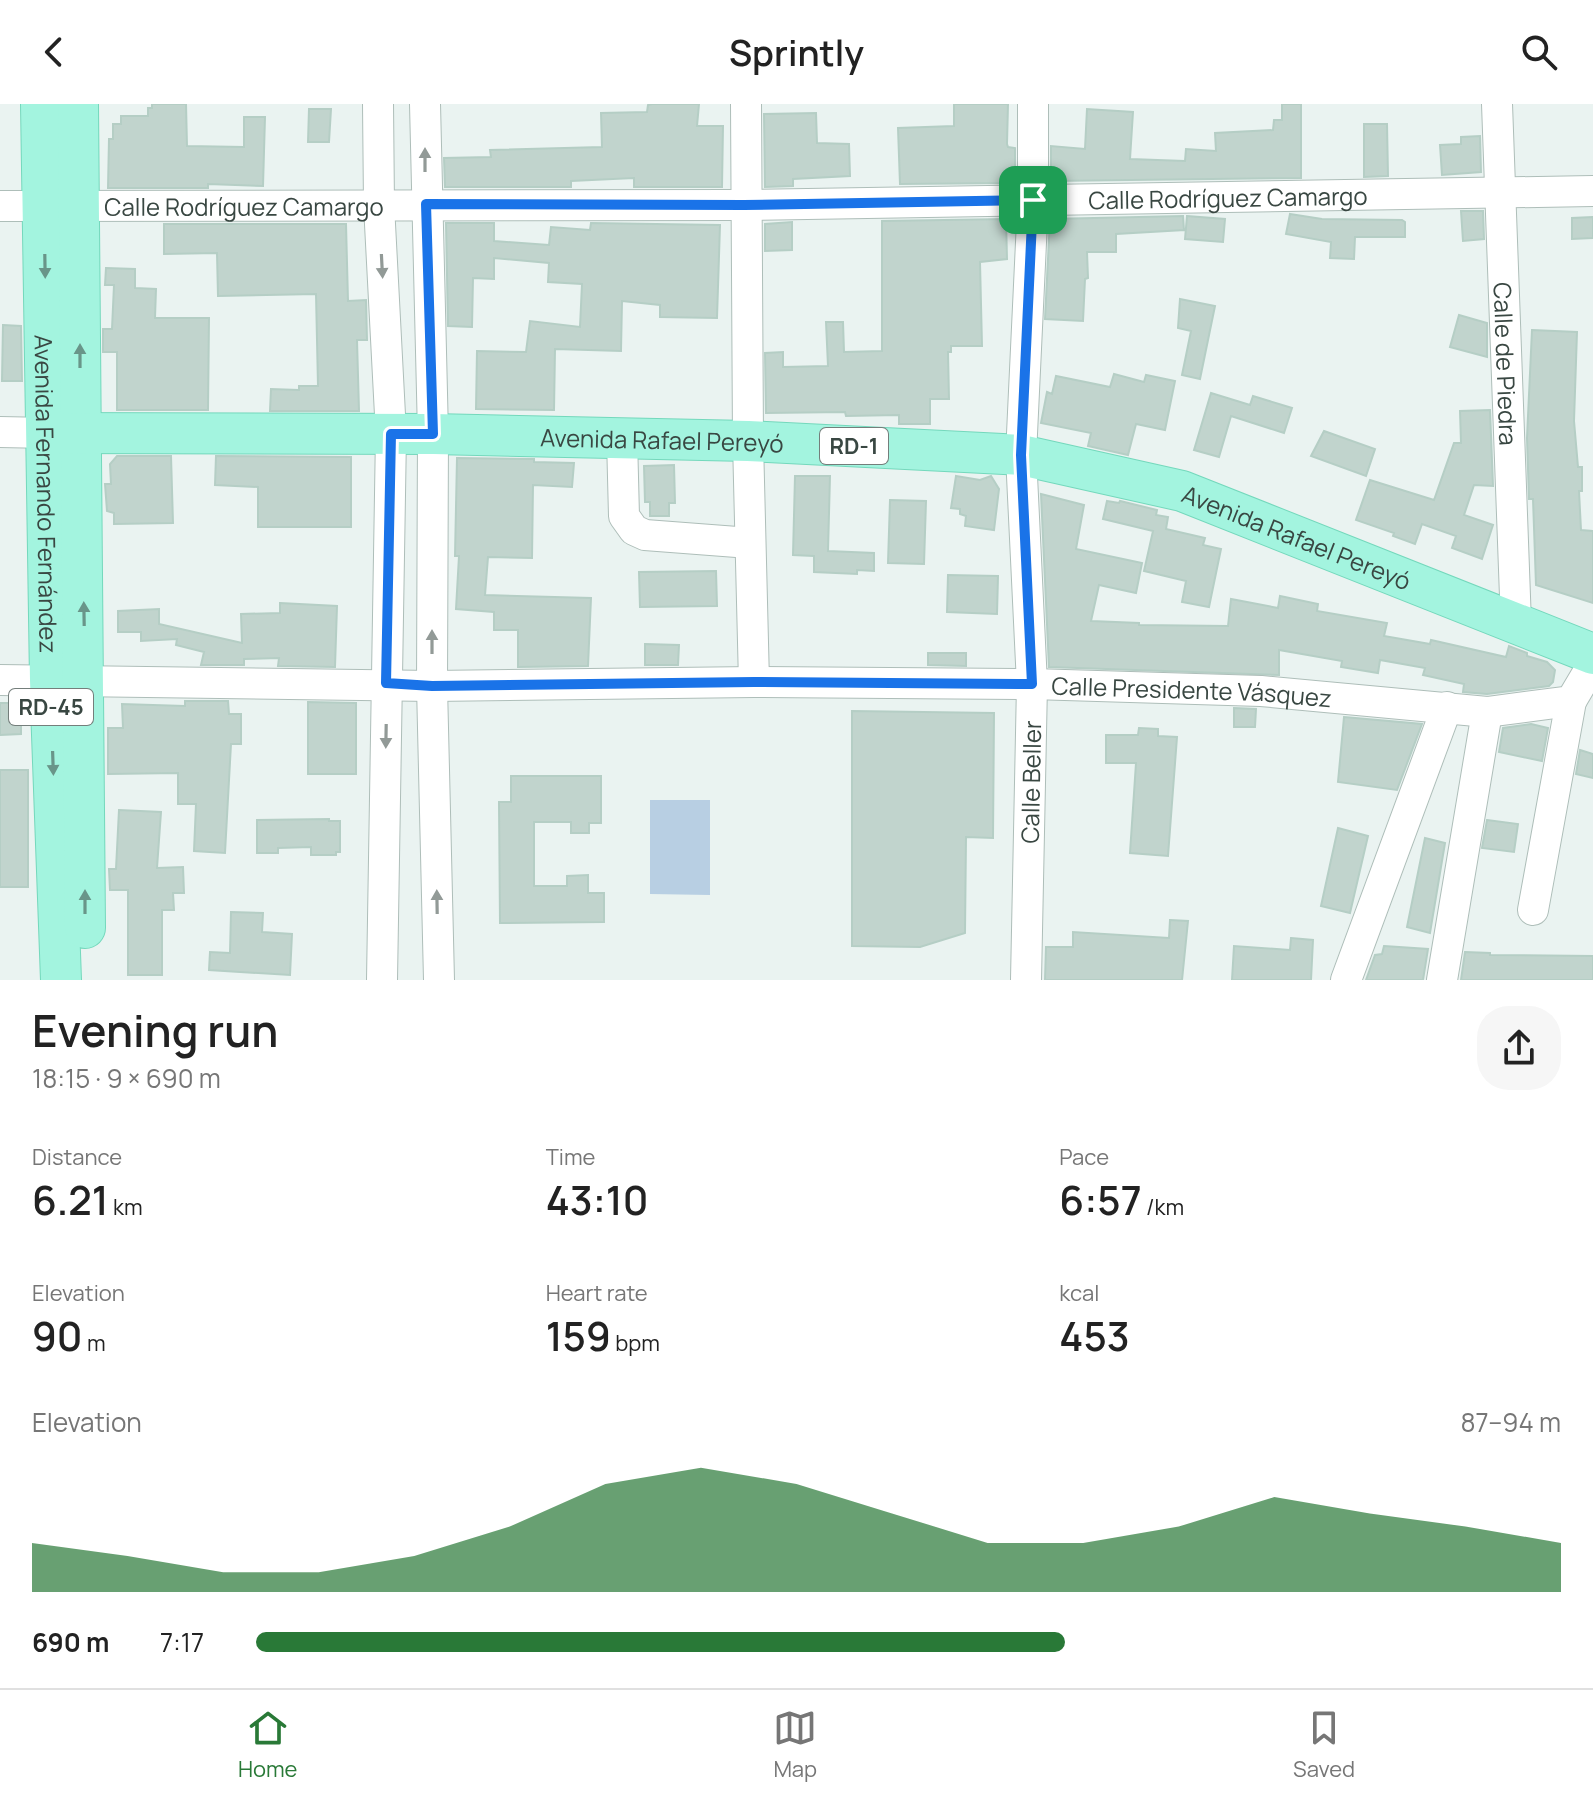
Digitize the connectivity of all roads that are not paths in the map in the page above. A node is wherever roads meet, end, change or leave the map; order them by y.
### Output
1 (41, 104) edge
2 (78, 104) edge
3 (378, 104) edge
4 (425, 104) edge
5 (746, 104) edge
6 (1033, 104) edge
7 (1497, 104) edge
8 (1593, 191) edge
9 (1501, 192) junction
10 (1033, 200) junction
11 (426, 204) junction
12 (62, 205) junction
13 (379, 205) junction
14 (744, 205) junction
15 (0, 206) edge
16 (0, 432) edge
17 (64, 434) junction
18 (391, 434) junction
19 (433, 434) junction
20 (622, 438) junction
21 (748, 441) junction
22 (1021, 455) junction
23 (750, 543) junction
24 (1516, 624) junction
25 (1593, 654) edge
26 (1593, 664) edge
27 (0, 680) edge
28 (68, 681) junction
29 (754, 682) junction
30 (386, 683) junction
31 (1032, 684) junction
32 (432, 686) junction
33 (1571, 701) junction
34 (1447, 707) junction
35 (1487, 712) junction
36 (1533, 910) dead end
37 (61, 980) edge
38 (85, 980) edge
39 (382, 980) edge
40 (439, 980) edge
41 (1026, 980) edge
42 (1346, 980) edge
43 (1442, 980) edge

1 - 12 main road, Avenida Fernando Fernández / RD-45
2 - 12 main road, Avenida Fernando Fernández / RD-45
3 - 13 street
11 -> 4 street
5 - 14 street
6 - 10 street, Calle Beller
7 - 9 street, Calle de Piedra
8 - 9 street, Calle Rodríguez Camargo
9 - 10 street, Calle Rodríguez Camargo
9 - 24 street, Calle de Piedra
10 - 14 street, Calle Rodríguez Camargo
10 - 22 street, Calle Beller
11 - 13 street, Calle Rodríguez Camargo
11 - 14 street, Calle Rodríguez Camargo
11 - 19 street
12 - 13 street, Calle Rodríguez Camargo
12 - 15 street, Calle Rodríguez Camargo
12 - 17 main road, Avenida Fernando Fernández / RD-45
13 -> 18 street
14 - 21 street
16 - 17 street, RD-1
17 - 18 main road, Avenida Rafael Pereyó / RD-1
17 - 28 main road, Avenida Fernando Fernández / RD-45
18 - 19 main road, Avenida Rafael Pereyó / RD-1
18 - 30 street
19 - 20 main road, Avenida Rafael Pereyó / RD-1
32 -> 19 street
20 - 21 main road, Avenida Rafael Pereyó / RD-1
20 - 23 street
21 - 22 main road, Avenida Rafael Pereyó / RD-1
21 - 23 street
22 - 24 main road, Avenida Rafael Pereyó / RD-1
22 - 31 street, Calle Beller
23 - 29 street
24 - 25 main road, Avenida Rafael Pereyó / RD-1
26 - 33 street
27 - 28 street, Calle Presidente Vásquez
28 - 30 street, Calle Presidente Vásquez
28 -> 37 main road, Avenida Fernando Fernández / RD-45
38 -> 28 main road, Avenida Fernando Fernández / RD-45
29 - 31 street, Calle Presidente Vásquez
29 - 32 street, Calle Presidente Vásquez
30 - 32 street, Calle Presidente Vásquez
30 -> 39 street
31 - 34 street, Calle Presidente Vásquez
31 - 41 street, Calle Beller
40 -> 32 street
33 - 35 street, Calle Presidente Vásquez
33 - 36 street
34 - 35 street, Calle Presidente Vásquez
34 - 42 street
35 - 43 street

